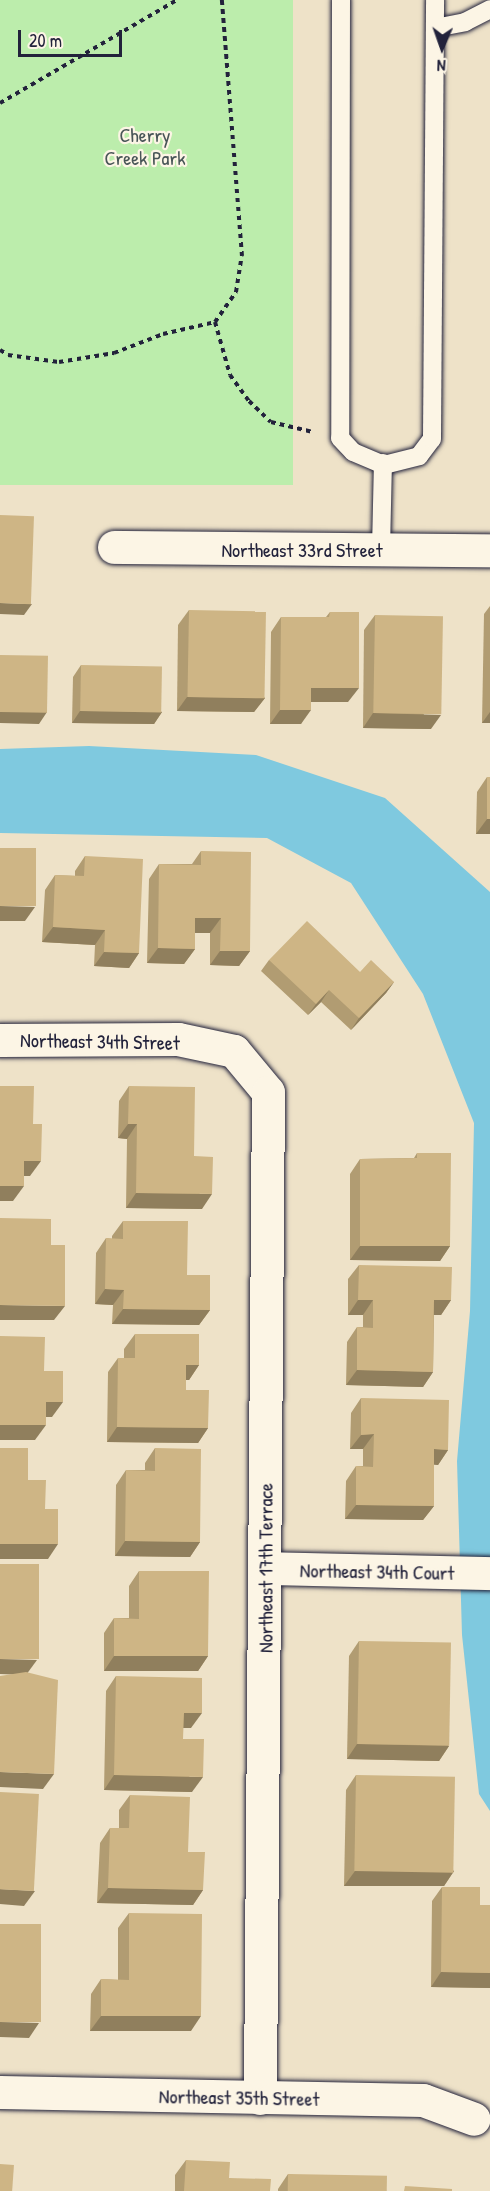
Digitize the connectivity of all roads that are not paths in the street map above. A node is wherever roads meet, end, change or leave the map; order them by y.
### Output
1 (341, 0) edge
2 (435, 0) edge
3 (490, 9) edge
4 (435, 28) junction
5 (383, 464) junction
6 (114, 547) dead end
7 (381, 549) junction
8 (490, 550) edge
9 (0, 1040) edge
10 (234, 1051) joint
11 (265, 1568) junction
12 (490, 1573) edge
13 (0, 2092) edge
14 (260, 2098) junction
15 (474, 2120) dead end

1 - 5 lane
2 - 4 lane
3 - 4 lane
4 - 5 lane
5 - 7 lane
6 - 7 street, Northeast 33rd Street
7 - 8 street, Northeast 33rd Street
9 - 10 street, Northeast 34th Street
10 - 11 street, Northeast 17th Terrace
11 - 12 street, Northeast 34th Court
11 - 14 street, Northeast 17th Terrace
13 - 14 street, Northeast 35th Street
14 - 15 street, Northeast 35th Street

